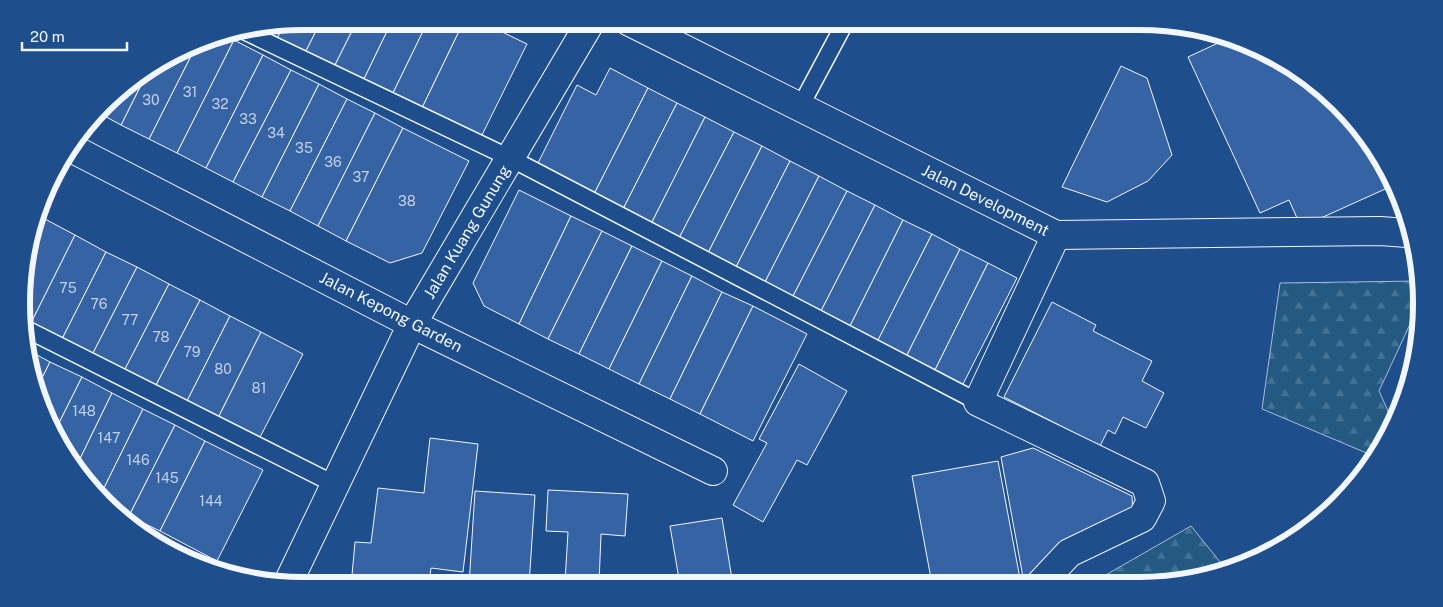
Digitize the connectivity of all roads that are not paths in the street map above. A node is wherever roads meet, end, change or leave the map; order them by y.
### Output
1 (586, 30) edge
2 (646, 30) edge
3 (841, 30) edge
4 (252, 35) edge
5 (800, 107) junction
6 (77, 151) edge
7 (510, 158) junction
8 (1404, 233) edge
9 (1056, 235) junction
10 (412, 324) junction
11 (32, 332) edge
12 (978, 402) junction
13 (713, 471) dead end
14 (336, 485) junction
15 (296, 577) edge
16 (1047, 577) edge

1 - 7 street, Jalan Kuang Gunung
2 - 5 street, Jalan Development
3 - 5 lane
4 - 7 lane
5 - 9 street, Jalan Development
6 - 10 street, Jalan Kepong Garden
7 - 10 street, Jalan Kuang Gunung
7 - 12 lane
8 - 9 street, Jalan Development
9 - 12 street
10 - 13 street, Jalan Kepong Garden
10 - 14 street, Jalan Kuang Gunung
11 - 14 lane
12 - 16 street
14 - 15 street, Jalan Kuang Gunung

